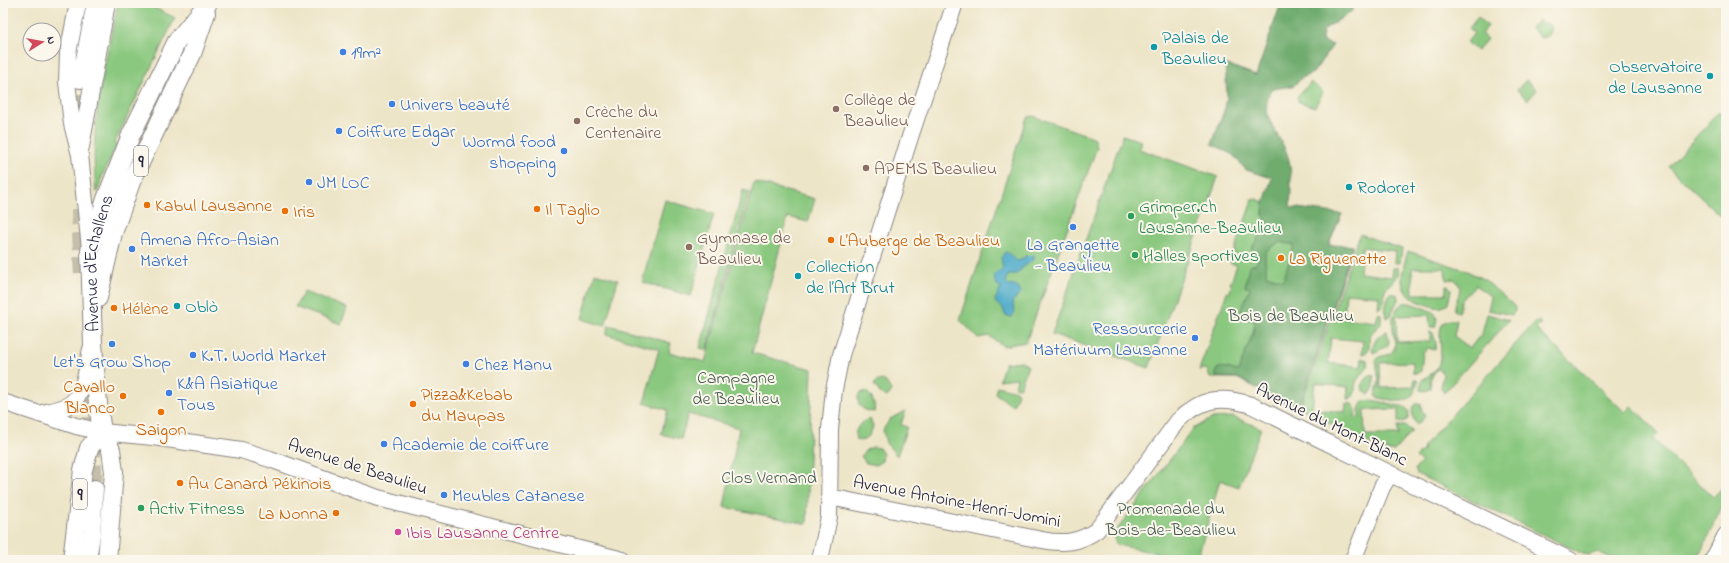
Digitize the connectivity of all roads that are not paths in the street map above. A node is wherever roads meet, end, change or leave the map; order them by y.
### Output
1 (78, 3) edge
2 (95, 3) edge
3 (107, 3) edge
4 (208, 3) edge
5 (955, 3) edge
6 (79, 84) junction
7 (80, 155) junction
8 (124, 176) junction
9 (90, 251) junction
10 (92, 335) junction
11 (3, 402) edge
12 (39, 414) junction
13 (102, 432) junction
14 (1390, 474) junction
15 (95, 488) tunnel mouth
16 (830, 497) junction
17 (1726, 535) edge
18 (1076, 542) joint
19 (72, 560) edge
20 (88, 560) edge
21 (107, 560) edge
22 (623, 560) edge
23 (820, 560) edge
24 (1353, 560) edge
25 (1570, 560) edge
26 (1713, 560) edge

1 - 6 main road
2 - 6 main road
3 - 6 main road
4 - 8 main road, Avenue d'Echallens / 9
5 - 16 main road
6 - 7 main road
6 - 7 main road
7 - 9 main road
8 - 9 main road, Avenue d'Echallens / 9
8 - 10 main road, Avenue d'Echallens / 9
9 - 10 main road, Avenue d'Echallens / 9
10 - 12 main road
10 - 13 main road, 9
11 - 12 main road, Avenue de Beaulieu
12 - 13 main road, Avenue de Beaulieu
13 - 19 main road, 9
13 - 21 main road, 9
13 - 22 main road, Avenue de Beaulieu
14 - 18 main road, Avenue du Mont-Blanc
14 - 24 main road
14 - 25 main road, Avenue du Mont-Blanc
15 - 20 main road, 9
16 - 18 main road, Avenue Antoine-Henri-Jomini
16 - 23 main road
17 - 26 main road

